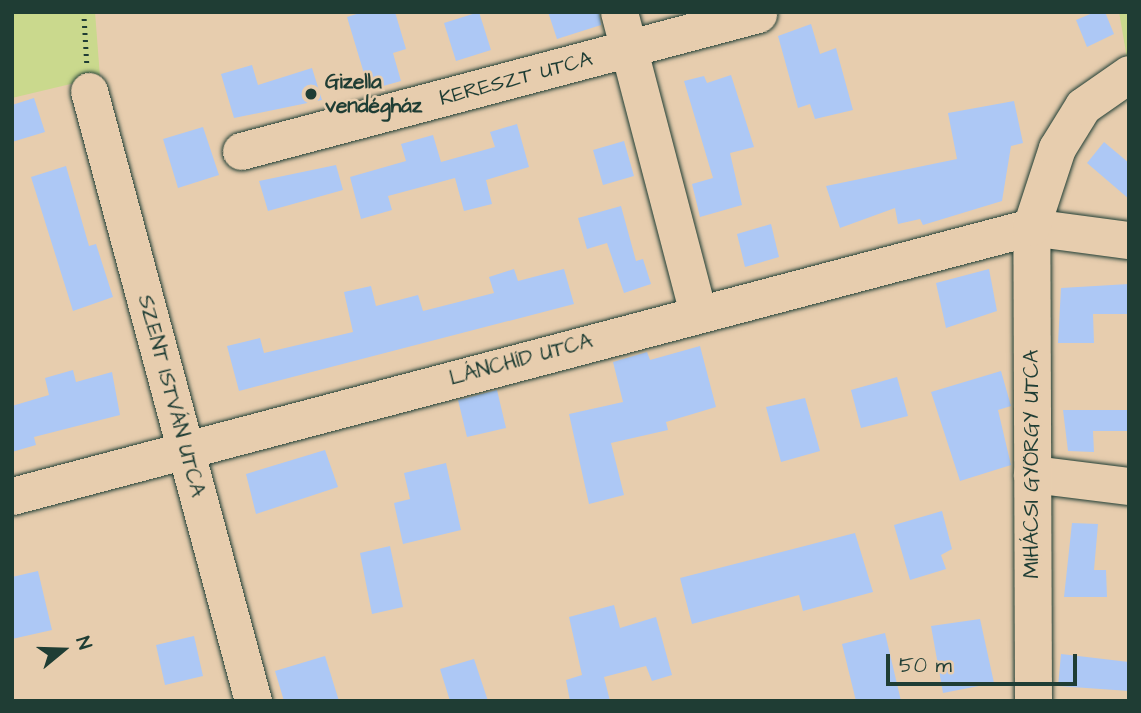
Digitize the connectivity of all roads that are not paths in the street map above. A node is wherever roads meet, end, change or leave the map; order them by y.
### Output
1 (619, 12) edge
2 (758, 14) dead end
3 (628, 50) junction
4 (1129, 74) edge
5 (89, 91) road end
6 (242, 151) dead end
7 (1031, 227) junction
8 (1129, 240) edge
9 (698, 313) junction
10 (186, 449) junction
11 (1032, 474) junction
12 (1129, 486) edge
13 (12, 496) edge
14 (253, 701) edge
15 (1032, 701) edge

1 - 3 street
2 - 3 street, KERESZT UTCA
3 - 6 street, KERESZT UTCA
3 - 9 street
4 - 7 street, MIHÁCSI GYÖRGY UTCA
5 - 10 street, SZENT ISTVÁN UTCA
7 - 8 street
7 - 9 street, LÁNCHÍD UTCA
7 - 11 street, MIHÁCSI GYÖRGY UTCA
9 - 10 street, LÁNCHÍD UTCA
10 - 13 street, LÁNCHÍD UTCA
10 - 14 street, SZENT ISTVÁN UTCA
11 - 12 street
11 - 15 street, MIHÁCSI GYÖRGY UTCA

